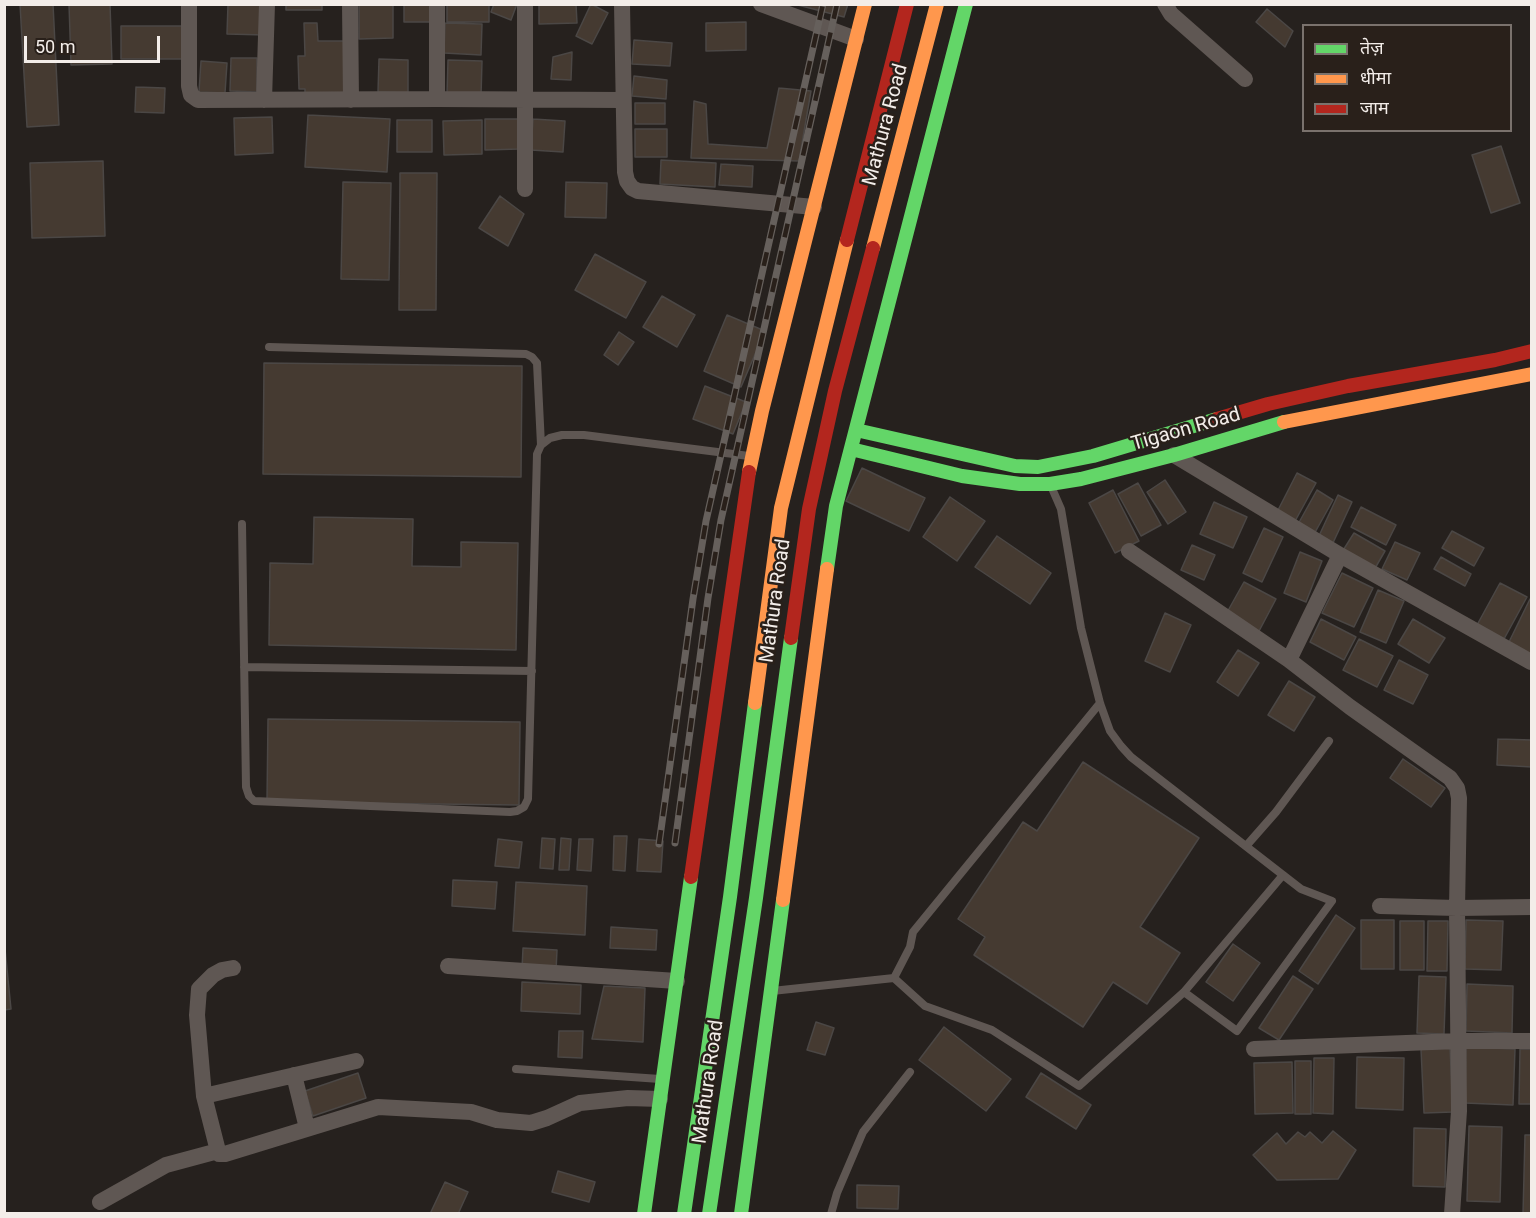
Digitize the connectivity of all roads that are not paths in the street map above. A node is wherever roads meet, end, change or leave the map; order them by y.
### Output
1 (189, 4) edge
2 (267, 4) edge
3 (350, 4) edge
4 (437, 4) edge
5 (525, 4) edge
6 (622, 4) edge
7 (760, 4) edge
8 (865, 4) edge
9 (907, 4) edge
10 (938, 4) edge
11 (966, 4) edge
12 (1165, 4) edge
13 (856, 39) junction
14 (1245, 79) dead end
15 (437, 99) junction
16 (527, 99) junction
17 (264, 100) junction
18 (351, 100) junction
19 (622, 100) junction
20 (525, 189) dead end
21 (814, 207) junction
22 (269, 346) dead end
23 (1526, 353) edge
24 (1530, 374) edge
25 (856, 430) junction
26 (541, 445) junction
27 (851, 449) junction
28 (1174, 455) junction
29 (752, 456) junction
30 (1043, 466) junction
31 (1050, 484) junction
32 (242, 524) dead end
33 (1129, 551) dead end
34 (1341, 555) junction
35 (1288, 660) junction
36 (1531, 663) edge
37 (244, 667) junction
38 (532, 671) junction
39 (1100, 703) junction
40 (1329, 741) dead end
41 (1247, 845) junction
42 (1283, 875) junction
43 (1380, 906) dead end
44 (1532, 907) edge
45 (1456, 908) junction
46 (448, 966) dead end
47 (233, 968) dead end
48 (894, 978) junction
49 (677, 981) junction
50 (771, 991) junction
51 (1184, 992) junction
52 (1457, 1041) junction
53 (1532, 1041) edge
54 (1254, 1049) dead end
55 (356, 1061) dead end
56 (516, 1069) dead end
57 (910, 1072) dead end
58 (294, 1075) junction
59 (663, 1079) junction
60 (204, 1096) junction
61 (660, 1098) junction
62 (308, 1128) junction
63 (218, 1151) junction
64 (100, 1202) dead end
65 (644, 1214) edge
66 (684, 1214) edge
67 (709, 1214) edge
68 (741, 1214) edge
69 (831, 1214) edge
70 (1452, 1214) edge

1 - 17 street
2 - 17 street
3 - 18 street
4 - 15 street
5 - 16 street
6 - 19 street
7 - 13 street
8 - 13 main road
9 - 66 main road, Mathura Road
10 - 67 main road, Mathura Road
11 - 25 main road
12 - 14 street
13 - 21 main road
15 - 16 street
15 - 18 street
16 - 19 street
16 - 20 street
17 - 18 street
19 - 21 street
21 - 29 main road
22 - 26 lane
23 - 24 main road
23 - 30 main road, Tigaon Road
24 - 28 main road, Tigaon Road
25 - 27 main road
25 - 30 main road, Tigaon Road
26 - 29 lane
26 - 38 lane
27 - 31 main road, Tigaon Road
27 - 50 main road
28 - 31 main road, Tigaon Road
28 - 34 street
29 - 49 main road
30 - 31 lane
31 - 39 lane
32 - 37 lane
33 - 35 street
34 - 35 street
34 - 36 street
35 - 45 street
37 - 38 lane
37 - 38 lane
39 - 41 lane
39 - 48 lane
40 - 41 lane
41 - 42 lane
42 - 51 lane
42 - 51 lane
43 - 45 street
44 - 45 street
45 - 52 street
46 - 49 street
47 - 60 street
48 - 50 lane
48 - 51 lane
49 - 59 main road
50 - 68 main road
52 - 53 street
52 - 54 street
52 - 70 street
55 - 58 street
56 - 59 lane
57 - 69 lane
58 - 60 street
58 - 62 street
59 - 61 main road
60 - 63 street
61 - 62 street
61 - 65 main road
62 - 63 street
63 - 64 street

